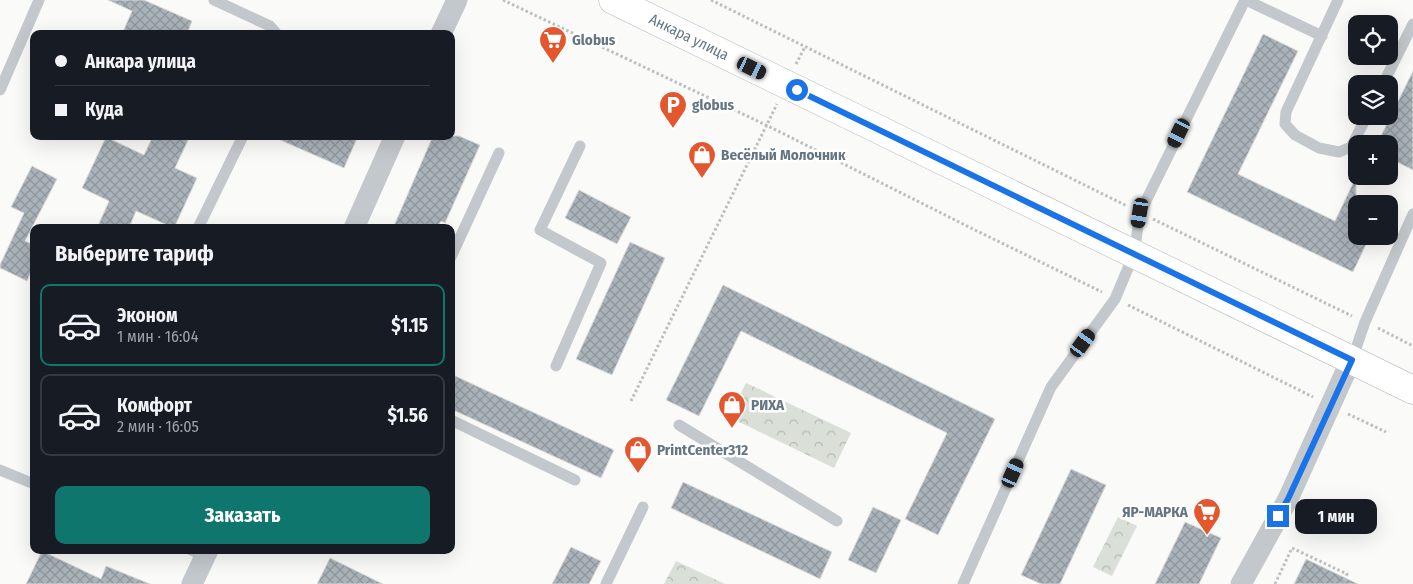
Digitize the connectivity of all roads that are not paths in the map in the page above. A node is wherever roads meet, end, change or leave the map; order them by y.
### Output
1 (39, 0) edge
2 (214, 0) edge
3 (457, 0) edge
4 (613, 0) edge
5 (1246, 0) edge
6 (1338, 0) edge
7 (1413, 24) edge
8 (274, 30) edge
9 (444, 30) edge
10 (1322, 36) junction
11 (1388, 75) edge
12 (0, 90) edge
13 (1362, 125) edge
14 (241, 140) edge
15 (391, 140) edge
16 (580, 146) dead end
17 (500, 153) dead end
18 (1413, 214) edge
19 (200, 224) edge
20 (356, 224) edge
21 (455, 249) edge
22 (1134, 254) junction
23 (1352, 360) junction
24 (556, 366) dead end
25 (1413, 390) edge
26 (455, 422) edge
27 (679, 424) dead end
28 (0, 470) edge
29 (575, 480) dead end
30 (30, 482) edge
31 (643, 507) dead end
32 (837, 521) dead end
33 (200, 554) edge
34 (192, 584) edge
35 (606, 584) edge
36 (963, 584) edge
37 (1240, 584) edge

1 - 12 lane
2 - 8 lane
3 - 9 street
4 - 22 main road, Анкара улица
5 - 10 lane
5 - 22 lane
6 - 10 lane
7 - 11 lane
10 - 13 lane
14 - 19 lane
15 - 20 street
16 - 24 lane
17 - 21 lane
18 - 23 lane
22 - 23 main road, Анкара улица
22 - 36 lane
23 - 25 main road, Анкара улица
23 - 37 street
26 - 29 lane
27 - 32 lane
28 - 30 lane
31 - 35 lane
33 - 34 street

